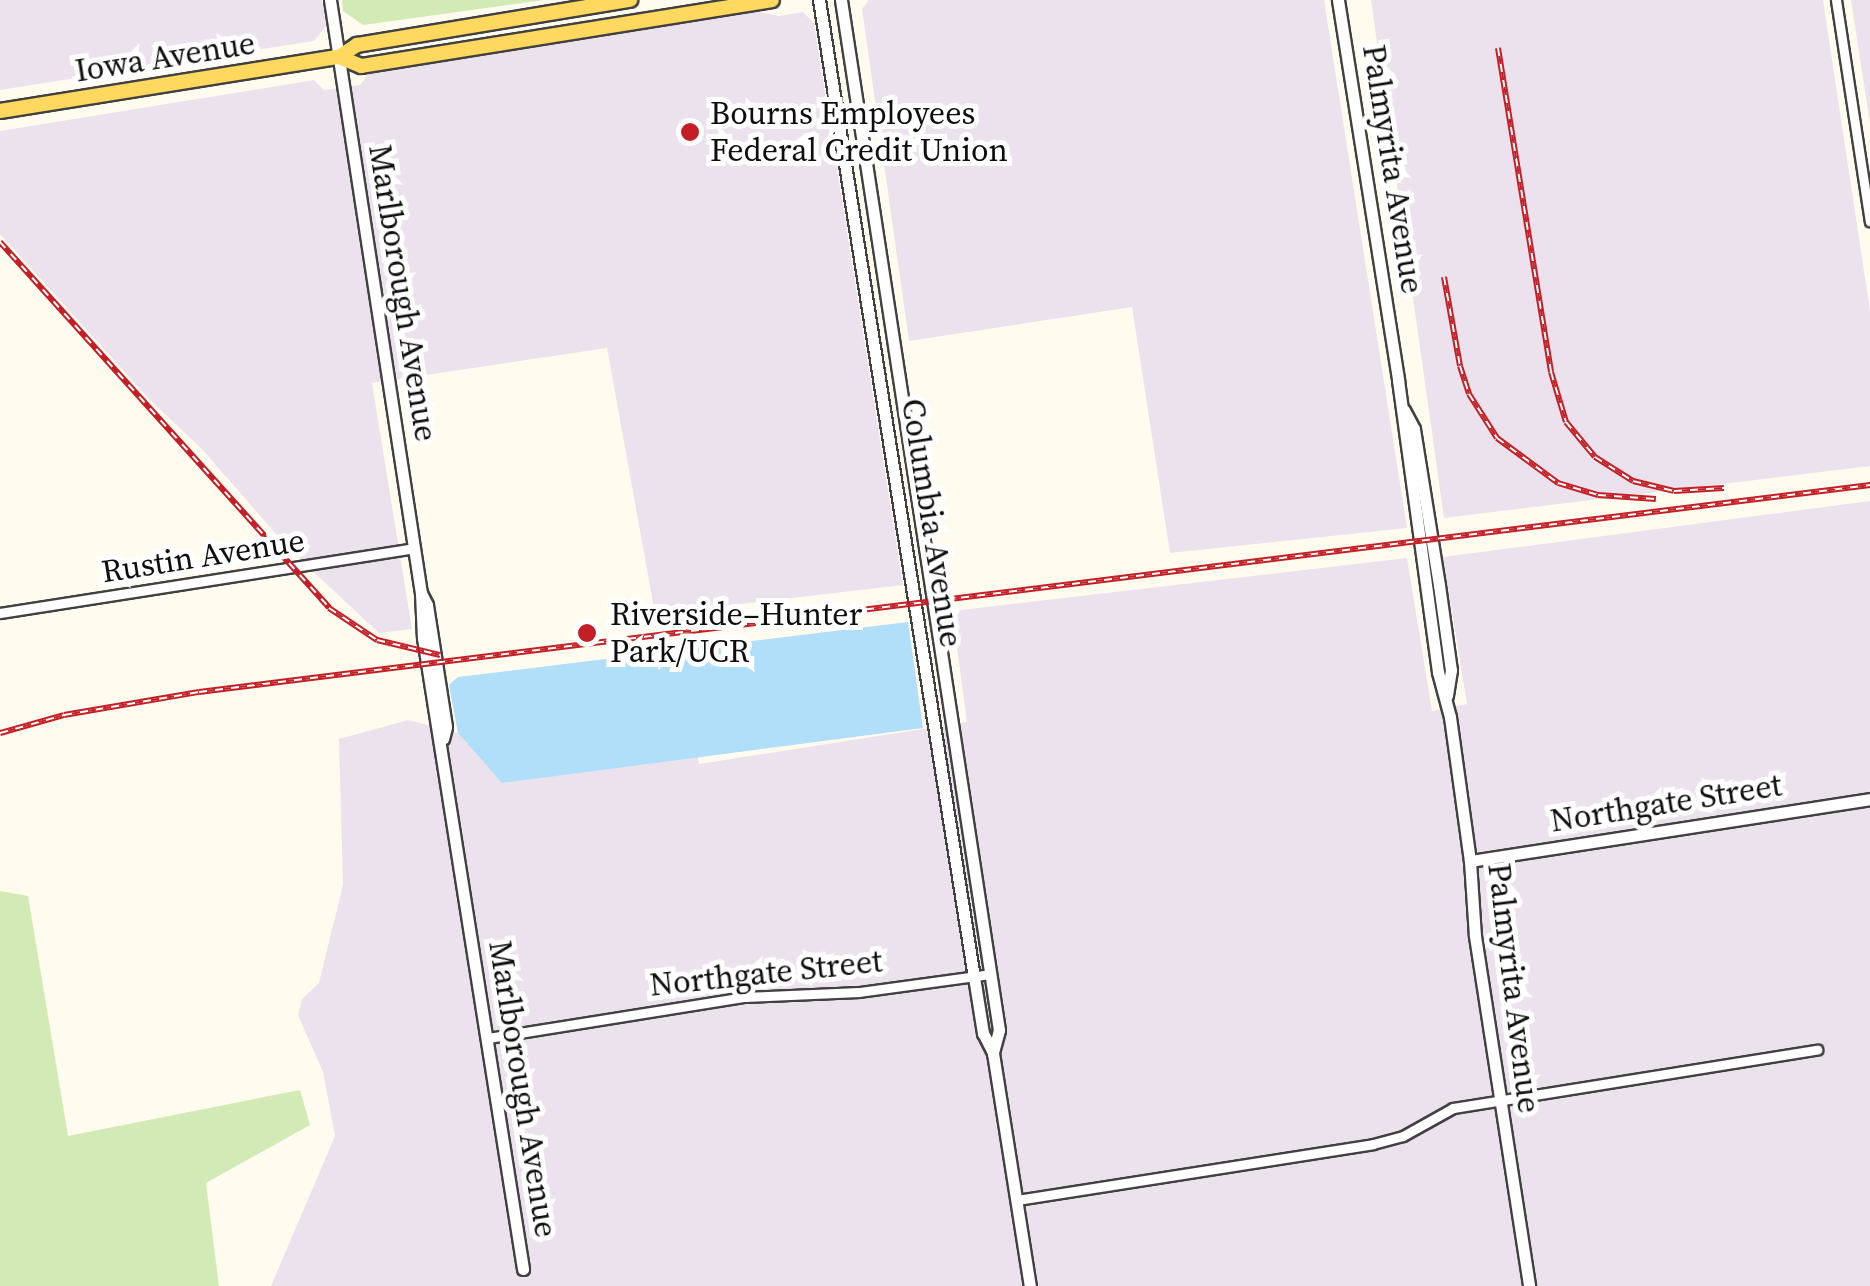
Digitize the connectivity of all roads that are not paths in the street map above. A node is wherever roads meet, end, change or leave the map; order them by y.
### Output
1 (330, 0) edge
2 (630, 0) edge
3 (772, 0) edge
4 (819, 0) edge
5 (841, 0) edge
6 (1338, 0) edge
7 (1836, 0) edge
8 (339, 57) junction
9 (0, 111) edge
10 (873, 200) junction
11 (853, 202) junction
12 (1870, 221) edge
13 (880, 246) junction
14 (861, 250) junction
15 (912, 455) junction
16 (894, 458) junction
17 (414, 548) junction
18 (0, 613) edge
19 (1870, 799) edge
20 (968, 827) junction
21 (952, 830) junction
22 (1470, 861) junction
23 (991, 974) junction
24 (974, 977) junction
25 (488, 1038) junction
26 (1818, 1050) dead end
27 (993, 1053) junction
28 (1500, 1100) junction
29 (1017, 1200) junction
30 (523, 1269) dead end
31 (1030, 1286) edge
32 (1528, 1286) edge

1 - 8 street, Marlborough Avenue
2 - 8 main road, Iowa Avenue
3 - 8 main road, Iowa Avenue
4 - 11 street, Columbia Avenue
5 - 10 street, Columbia Avenue
6 - 22 street, Palmyrita Avenue
7 - 12 street
8 - 9 main road, Iowa Avenue
8 - 17 street, Marlborough Avenue
10 - 11 street
10 - 13 street, Columbia Avenue
11 - 14 street, Columbia Avenue
13 - 14 street
13 - 15 street, Columbia Avenue
14 - 16 street, Columbia Avenue
15 - 16 street
15 - 20 street, Columbia Avenue
16 - 21 street, Columbia Avenue
17 - 18 street, Rustin Avenue
17 - 25 street, Marlborough Avenue
19 - 22 street, Northgate Street
20 - 21 street
20 - 23 street, Columbia Avenue
21 - 24 street, Columbia Avenue
22 - 28 street, Palmyrita Avenue
23 - 24 street, Northgate Street
23 - 27 street, Columbia Avenue
24 - 25 street, Northgate Street
24 - 27 street, Columbia Avenue
25 - 30 street, Marlborough Avenue
26 - 28 street
27 - 29 street, Columbia Avenue
28 - 29 street
28 - 32 street, Palmyrita Avenue
29 - 31 street, Columbia Avenue

